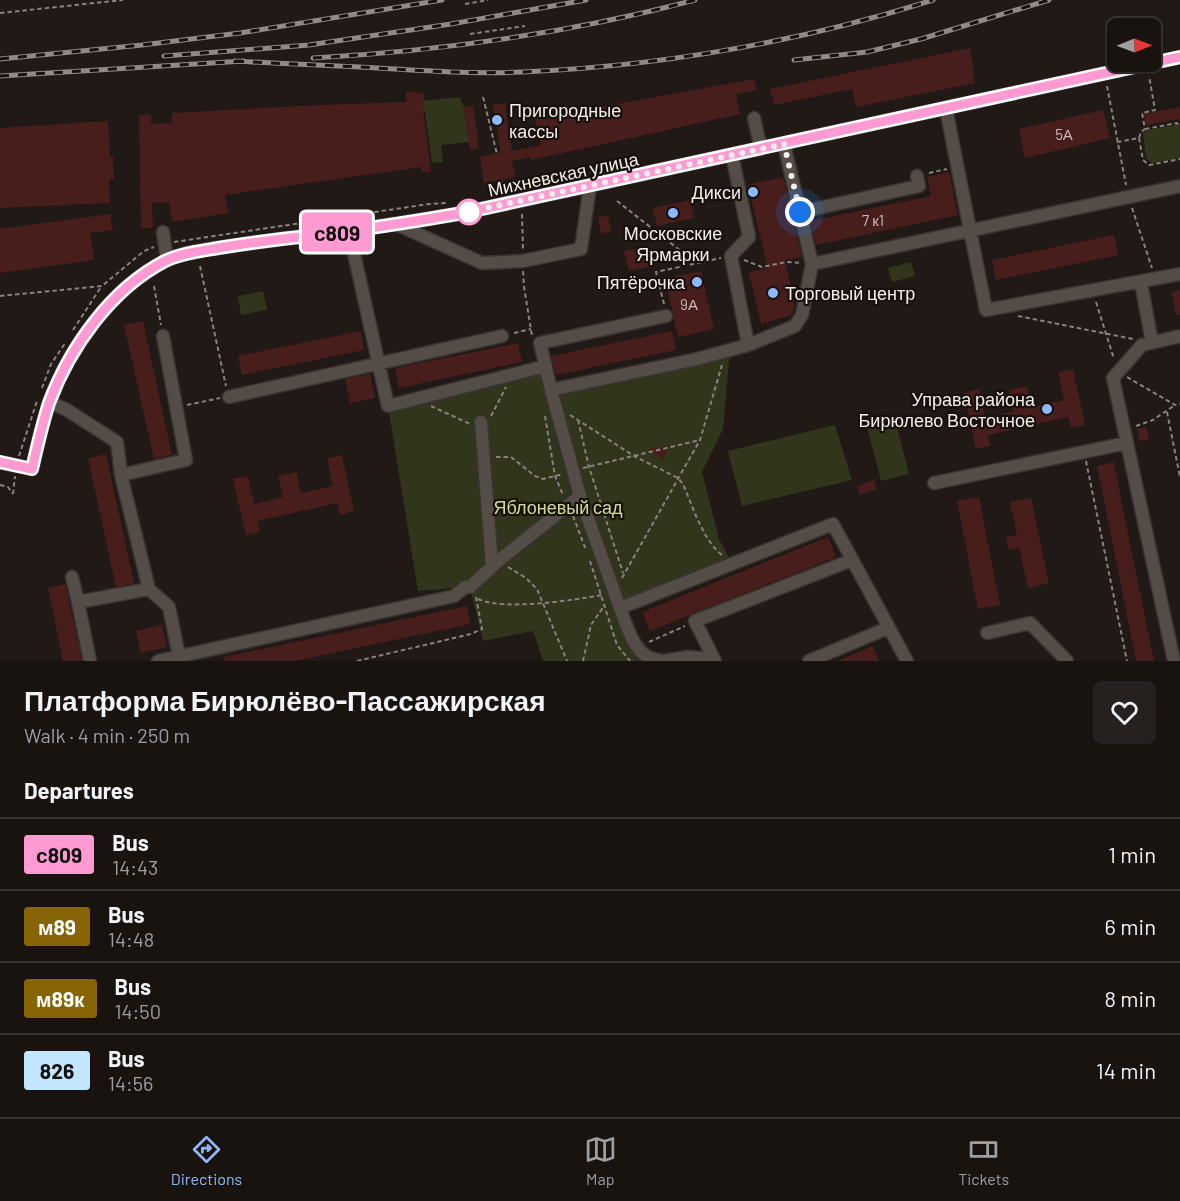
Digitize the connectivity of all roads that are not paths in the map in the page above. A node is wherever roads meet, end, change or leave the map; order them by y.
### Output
1 (1180, 57) edge
2 (1161, 61) edge
3 (1113, 72) edge
4 (946, 109) junction
5 (754, 118) dead end
6 (784, 144) junction
7 (761, 149) junction
8 (732, 155) junction
9 (917, 176) road end
10 (590, 186) junction
11 (1180, 186) edge
12 (800, 212) junction
13 (397, 224) junction
14 (349, 231) junction
15 (972, 231) junction
16 (163, 232) dead end
17 (167, 260) junction
18 (812, 264) junction
19 (1180, 274) edge
20 (1141, 282) junction
21 (666, 316) road end
22 (163, 336) road end
23 (502, 336) road end
24 (1180, 336) edge
25 (1152, 342) junction
26 (748, 345) junction
27 (378, 363) junction
28 (546, 366) junction
29 (551, 390) junction
30 (229, 397) road end
31 (50, 402) junction
32 (484, 423) road end
33 (1127, 443) junction
34 (0, 462) edge
35 (121, 475) junction
36 (934, 483) dead end
37 (580, 496) junction
38 (852, 560) junction
39 (495, 564) junction
40 (72, 577) dead end
41 (149, 589) junction
42 (78, 602) junction
43 (620, 609) junction
44 (888, 628) junction
45 (987, 633) dead end
46 (179, 656) junction
47 (714, 660) edge
48 (90, 661) edge
49 (158, 661) edge
50 (663, 661) edge
51 (808, 661) edge
52 (907, 661) edge
53 (1067, 661) edge
54 (1174, 661) edge

1 - 2 street, Михневская улица
3 - 4 street, Михневская улица
4 - 6 street, Михневская улица
4 - 15 street
5 - 7 street
6 - 7 street, Михневская улица
6 - 12 street
7 - 8 street, Михневская улица
8 - 10 street, Михневская улица
8 - 26 street
9 - 12 street
10 - 13 street, Михневская улица
10 - 13 street
11 - 15 street
12 - 18 street
13 - 14 street, Михневская улица
14 - 17 street, Михневская улица
14 - 27 street
15 - 18 street
15 - 20 street
16 - 17 street
17 - 31 street, Михневская улица
18 - 26 street
19 - 20 street
20 - 25 street
21 - 28 street
22 - 35 street
23 - 27 street
24 - 25 street
25 - 33 street
26 - 29 street
27 - 28 street
27 - 30 street
28 - 29 street
29 - 37 street
31 - 34 street, Михневская улица
31 - 35 street
32 - 39 street
33 - 36 street
33 - 54 street
35 - 41 street
37 - 39 street
37 - 43 street
38 - 43 street
38 - 44 street
38 - 47 street
39 - 46 street
40 - 42 street
41 - 42 street
41 - 46 street
42 - 48 street
43 - 50 street
44 - 51 street
44 - 52 street
45 - 53 street
46 - 49 street
47 - 50 street

